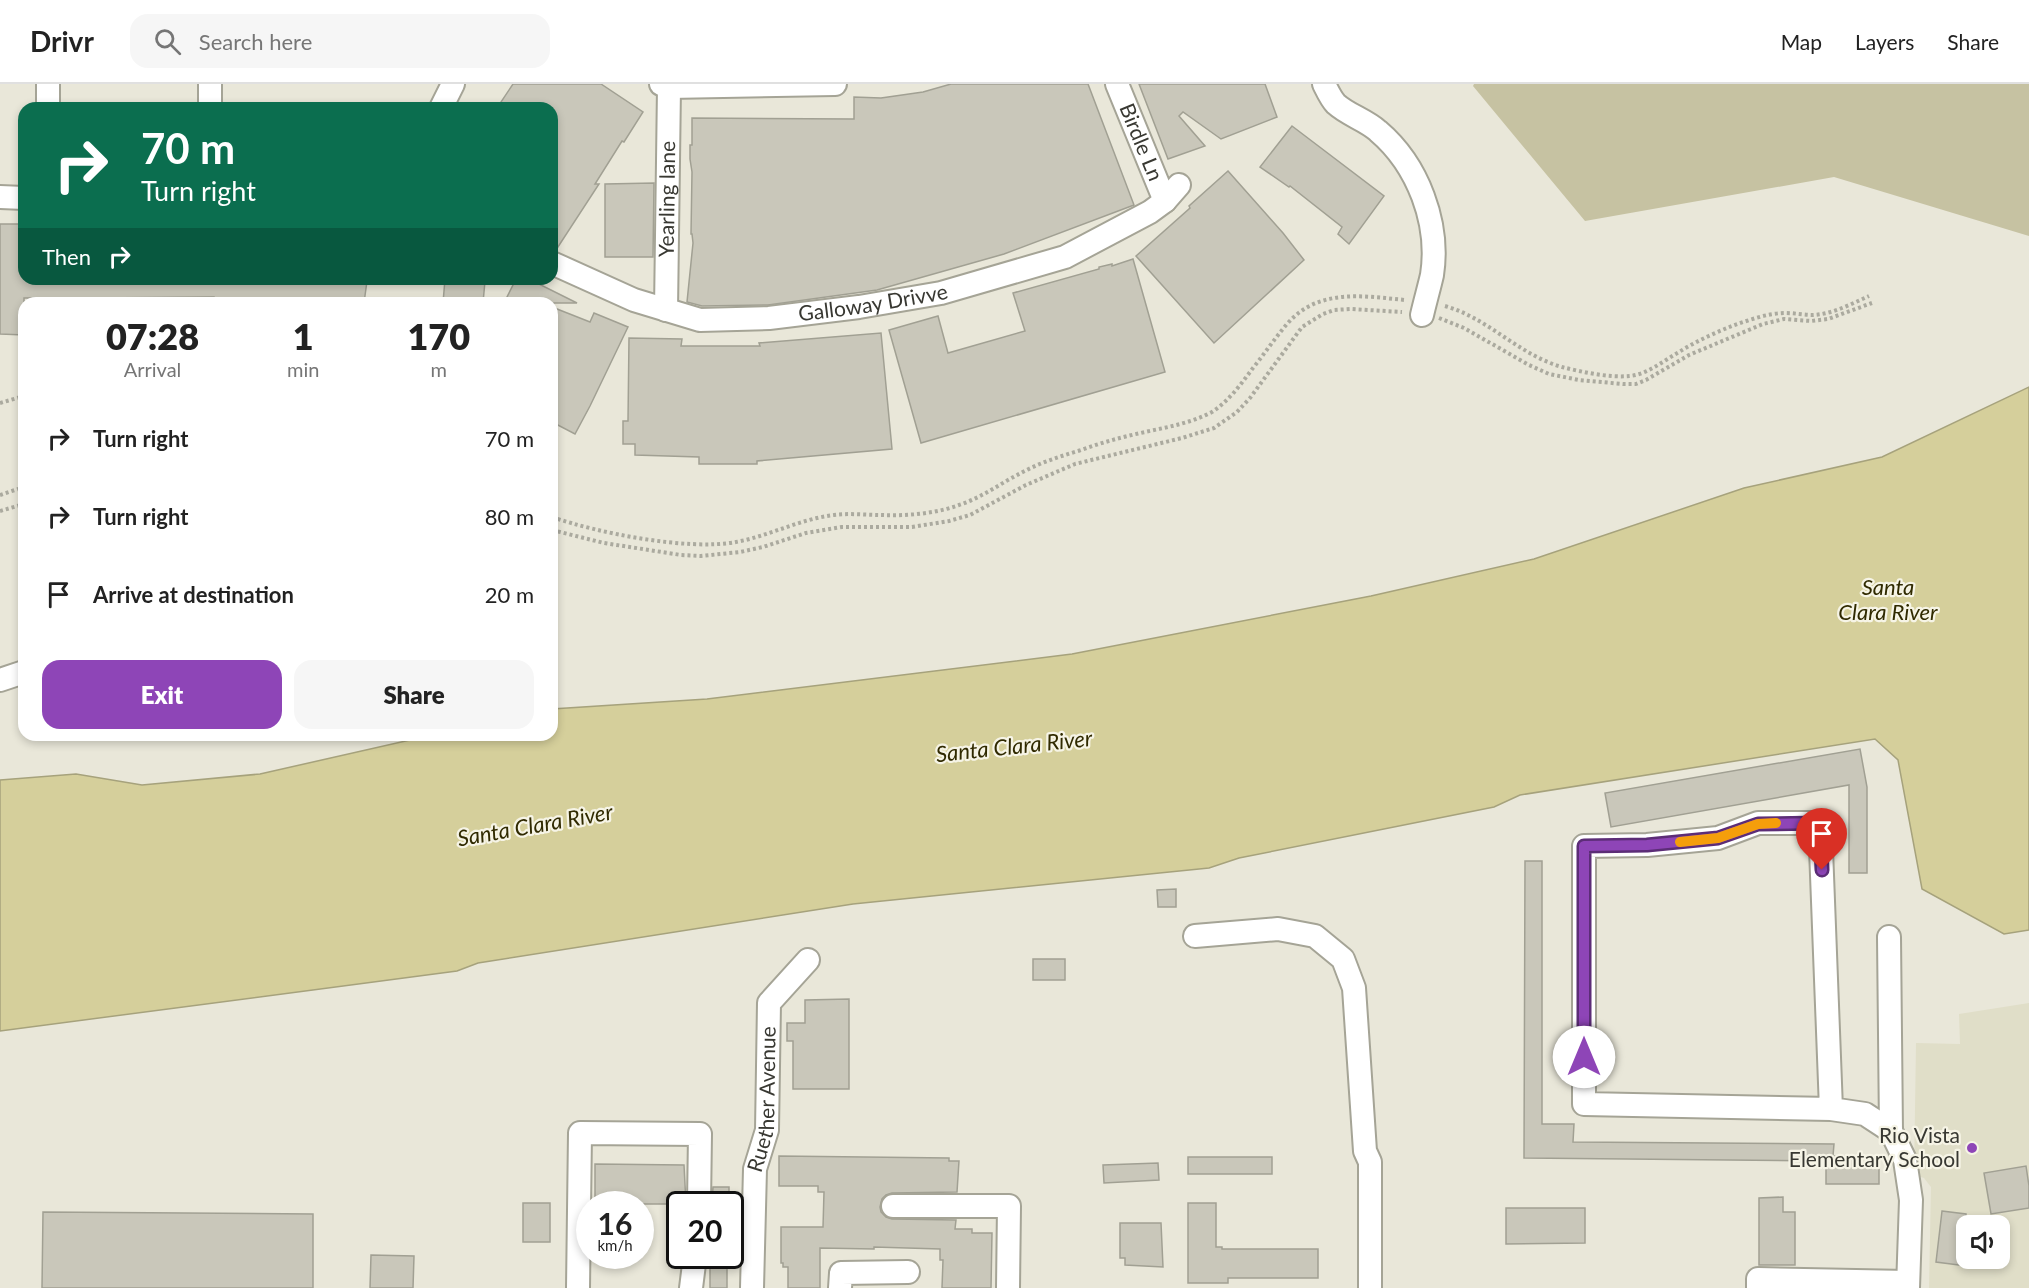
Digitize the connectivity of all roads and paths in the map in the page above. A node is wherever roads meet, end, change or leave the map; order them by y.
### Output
1 (48, 84) edge
2 (210, 84) edge
3 (453, 84) edge
4 (835, 84) edge
5 (1117, 84) edge
6 (1324, 84) edge
7 (665, 85) edge
8 (48, 102) edge
9 (210, 102) edge
10 (444, 102) edge
11 (1172, 193) joint
12 (0, 197) edge
13 (18, 198) edge
14 (558, 266) edge
15 (1869, 296) dead end
16 (1872, 303) dead end
17 (1423, 309) junction
18 (666, 310) junction
19 (18, 398) edge
20 (0, 403) edge
21 (18, 489) edge
22 (0, 495) edge
23 (18, 506) edge
24 (0, 512) edge
25 (558, 519) edge
26 (558, 532) edge
27 (18, 674) edge
28 (0, 680) edge
29 (1195, 936) dead end
30 (1888, 937) dead end
31 (808, 960) dead end
32 (1832, 1109) junction
33 (1892, 1131) junction
34 (699, 1191) edge
35 (893, 1206) dead end
36 (693, 1269) edge
37 (908, 1272) dead end
38 (1908, 1285) edge
39 (578, 1288) edge
40 (691, 1288) edge
41 (752, 1288) edge
42 (840, 1288) edge
43 (1008, 1288) edge
44 (1370, 1288) edge
45 (1758, 1288) edge

1 - 8 street
2 - 9 street
3 - 10 street
4 - 7 street
5 - 11 street, Birdle Ln
6 - 17 street
7 - 18 street, Yearling lane
11 - 18 street, Galloway Drivve
12 - 13 street
14 - 18 street, Galloway Drivve
15 - 17 path
16 - 17 path
17 - 25 path
17 - 26 path
19 - 20 path
21 - 22 path
23 - 24 path
27 - 28 street
29 - 44 street
30 - 33 street
31 - 41 street, Ruether Avenue
32 - 32 street
32 - 33 street
33 - 38 street
34 - 39 street
35 - 43 street
36 - 40 street
37 - 42 street
38 - 45 street

